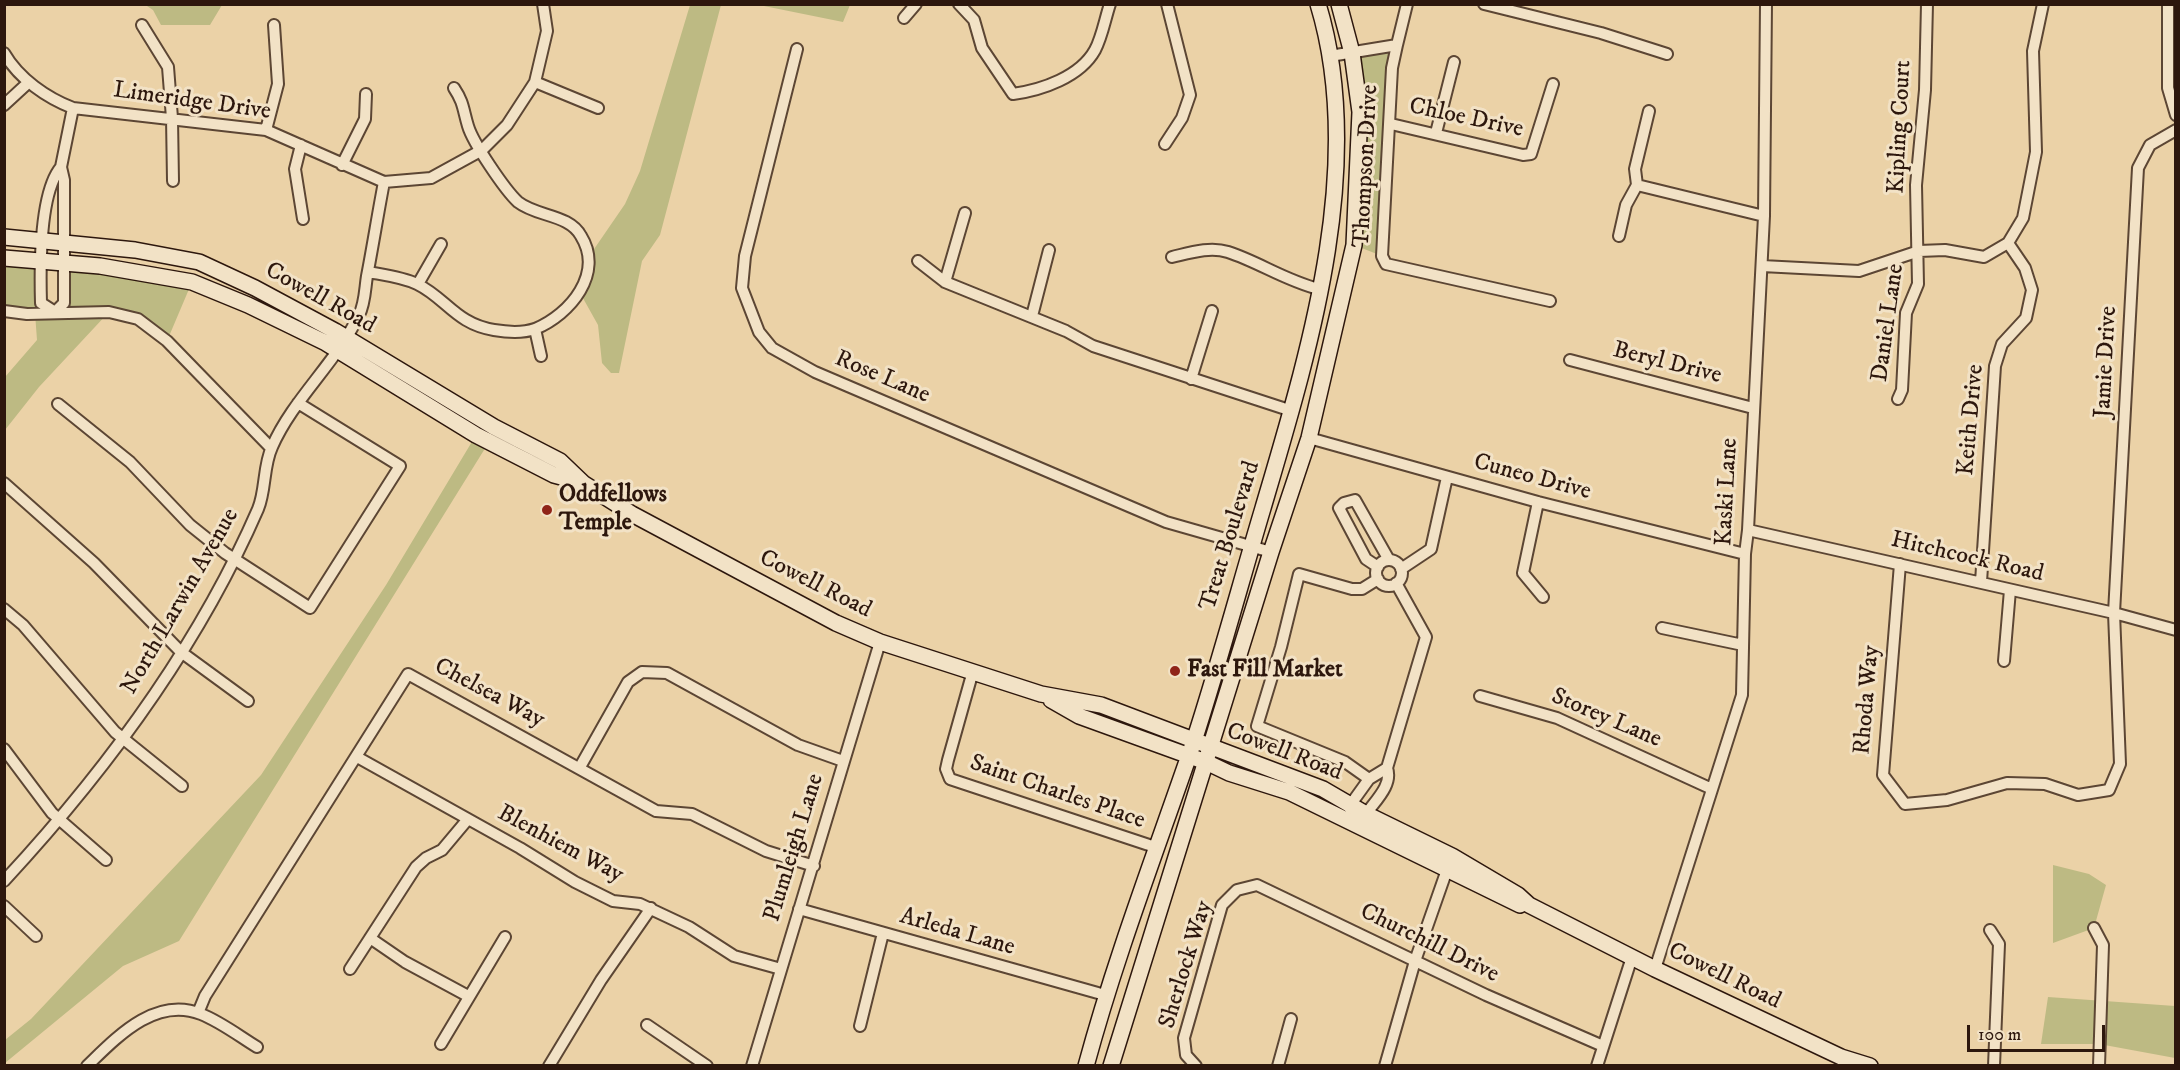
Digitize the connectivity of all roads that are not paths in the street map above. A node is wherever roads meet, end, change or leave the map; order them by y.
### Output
1 (543, 4) edge
2 (916, 4) edge
3 (959, 4) edge
4 (1110, 4) edge
5 (1167, 4) edge
6 (1318, 4) edge
7 (1339, 4) edge
8 (1407, 4) edge
9 (1484, 4) edge
10 (1766, 4) edge
11 (1927, 4) edge
12 (2043, 4) edge
13 (2168, 4) edge
14 (904, 18) dead end
15 (142, 25) dead end
16 (274, 25) dead end
17 (1397, 45) junction
18 (797, 48) dead end
19 (1352, 52) junction
20 (4, 53) edge
21 (1667, 54) dead end
22 (1330, 56) junction
23 (1454, 62) dead end
24 (29, 82) junction
25 (535, 82) junction
26 (1553, 84) dead end
27 (454, 88) dead end
28 (366, 94) dead end
29 (4, 105) edge
30 (73, 108) junction
31 (598, 108) dead end
32 (1649, 111) dead end
33 (2175, 115) edge
34 (172, 118) junction
35 (1391, 124) junction
36 (266, 130) junction
37 (2175, 130) edge
38 (1436, 133) junction
39 (1165, 144) dead end
40 (301, 145) junction
41 (482, 150) junction
42 (342, 165) junction
43 (61, 167) junction
44 (173, 181) dead end
45 (384, 182) junction
46 (1637, 185) junction
47 (965, 213) dead end
48 (1764, 216) junction
49 (303, 219) dead end
50 (1619, 236) dead end
51 (4, 237) edge
52 (43, 240) junction
53 (65, 241) junction
54 (2008, 243) junction
55 (441, 244) dead end
56 (1048, 250) dead end
57 (1919, 251) junction
58 (1172, 257) dead end
59 (4, 258) edge
60 (40, 261) junction
61 (918, 261) dead end
62 (65, 262) junction
63 (1762, 266) junction
64 (368, 272) junction
65 (945, 282) junction
66 (418, 284) junction
67 (1319, 289) junction
68 (1550, 301) dead end
69 (4, 310) edge
70 (1212, 311) dead end
71 (55, 312) junction
72 (1032, 316) junction
73 (534, 329) junction
74 (342, 344) junction
75 (542, 356) dead end
76 (1570, 360) dead end
77 (1191, 379) junction
78 (1898, 399) dead end
79 (298, 403) junction
80 (58, 404) dead end
81 (1753, 408) junction
82 (1292, 411) junction
83 (1309, 438) junction
84 (271, 448) junction
85 (1447, 477) junction
86 (4, 483) edge
87 (1538, 502) junction
88 (1748, 530) junction
89 (1252, 547) junction
90 (1271, 552) junction
91 (1745, 554) junction
92 (235, 559) junction
93 (1389, 560) junction
94 (1900, 564) junction
95 (1378, 567) junction
96 (1401, 568) junction
97 (1378, 579) junction
98 (1981, 582) junction
99 (1396, 583) junction
100 (2010, 590) junction
101 (1544, 597) dead end
102 (4, 609) edge
103 (2114, 613) junction
104 (1662, 627) dead end
105 (2175, 630) edge
106 (880, 642) junction
107 (1743, 645) junction
108 (181, 652) junction
109 (2004, 661) dead end
110 (973, 671) junction
111 (1041, 694) junction
112 (1480, 696) dead end
113 (248, 701) dead end
114 (124, 740) junction
115 (1194, 741) junction
116 (4, 749) edge
117 (1208, 755) junction
118 (1188, 756) junction
119 (357, 757) junction
120 (843, 761) junction
121 (580, 767) junction
122 (1387, 768) junction
123 (1369, 779) junction
124 (182, 786) dead end
125 (1712, 789) junction
126 (1350, 812) junction
127 (1366, 814) junction
128 (468, 819) junction
129 (60, 821) junction
130 (1155, 847) junction
131 (1452, 856) junction
132 (106, 860) dead end
133 (814, 866) junction
134 (1446, 871) junction
135 (4, 881) edge
136 (1237, 890) joint
137 (1529, 905) junction
138 (4, 906) edge
139 (651, 908) junction
140 (799, 909) junction
141 (2094, 928) dead end
142 (1990, 930) dead end
143 (883, 933) junction
144 (36, 936) dead end
145 (505, 937) dead end
146 (370, 938) junction
147 (1632, 957) junction
148 (1415, 962) junction
149 (350, 969) dead end
150 (781, 969) junction
151 (1655, 969) junction
152 (1105, 995) junction
153 (468, 996) junction
154 (198, 1013) junction
155 (1292, 1018) dead end
156 (647, 1025) dead end
157 (860, 1026) dead end
158 (441, 1044) dead end
159 (1603, 1046) junction
160 (257, 1047) dead end
161 (1839, 1061) edge
162 (92, 1064) edge
163 (549, 1065) edge
164 (707, 1065) edge
165 (752, 1065) edge
166 (1086, 1065) edge
167 (1111, 1065) edge
168 (1196, 1065) edge
169 (1278, 1065) edge
170 (1385, 1065) edge
171 (1597, 1065) edge
172 (1870, 1065) edge
173 (1994, 1065) edge
174 (2099, 1065) edge

1 - 25 street, Limeridge Drive
2 - 14 street
3 - 4 street
5 - 39 street
6 - 22 street, Treat Boulevard
7 - 19 street, Treat Boulevard
8 - 17 street, Thompson Drive
9 - 21 street
10 - 48 street, Kaski Lane
11 - 57 street, Kipling Court
12 - 54 street
13 - 33 street
15 - 34 street
16 - 36 street
17 - 19 street
17 - 35 street, Thompson Drive
18 - 89 street, Rose Lane
19 - 22 street
19 - 83 street, Treat Boulevard
20 - 24 street, Limeridge Drive
22 - 67 street, Treat Boulevard
23 - 38 street
24 - 29 street
24 - 30 street, Limeridge Drive
25 - 31 street
25 - 41 street, Limeridge Drive
26 - 38 street, Chloe Drive
27 - 41 street
28 - 42 street
30 - 34 street, Limeridge Drive
30 - 43 street
32 - 46 street
34 - 36 street, Limeridge Drive
34 - 44 street
35 - 38 street, Chloe Drive
35 - 68 street, Thompson Drive
36 - 40 street, Limeridge Drive
37 - 103 street, Jamie Drive
40 - 42 street, Limeridge Drive
40 - 49 street
41 - 45 street, Limeridge Drive
41 - 73 street
42 - 45 street, Limeridge Drive
43 - 52 street
43 - 53 street
45 - 64 street, North Larwin Avenue
46 - 48 street
46 - 50 street
47 - 65 street
48 - 63 street, Kaski Lane
51 - 52 street, Cowell Road
52 - 53 street, Cowell Road
52 - 60 street
53 - 62 street
53 - 74 street, Cowell Road
54 - 57 street
54 - 98 street, Keith Drive
55 - 66 street
56 - 72 street
57 - 63 street
57 - 78 street, Daniel Lane
58 - 67 street
59 - 60 street, Cowell Road
60 - 62 street, Cowell Road
60 - 71 street
61 - 65 street
62 - 71 street
62 - 74 street, Cowell Road
63 - 81 street, Kaski Lane
64 - 66 street
64 - 74 street, North Larwin Avenue
65 - 72 street
66 - 73 street
67 - 82 street, Treat Boulevard
69 - 71 street
70 - 77 street
71 - 84 street
72 - 77 street
73 - 75 street
74 - 79 street, North Larwin Avenue
74 - 106 street, Cowell Road
76 - 81 street, Beryl Drive
77 - 82 street
79 - 84 street, North Larwin Avenue
79 - 92 street
80 - 92 street
81 - 88 street, Kaski Lane
82 - 89 street, Treat Boulevard
83 - 85 street, Cuneo Drive
83 - 90 street, Treat Boulevard
84 - 92 street, North Larwin Avenue
85 - 87 street, Cuneo Drive
85 - 96 street
86 - 108 street
87 - 91 street, Cuneo Drive
87 - 101 street
88 - 91 street, Kaski Lane
88 - 94 street, Hitchcock Road
89 - 90 street, Rose Lane
89 - 115 street, Treat Boulevard
90 - 117 street, Treat Boulevard
91 - 107 street, Kaski Lane
92 - 108 street, North Larwin Avenue
93 - 95 street
93 - 95 street
93 - 96 street
94 - 98 street, Hitchcock Road
94 - 103 street, Rhoda Way
95 - 97 street
96 - 99 street
97 - 99 street
97 - 123 street
98 - 100 street, Hitchcock Road
99 - 122 street
100 - 103 street, Hitchcock Road
100 - 109 street
102 - 114 street
103 - 105 street, Hitchcock Road
104 - 107 street
106 - 110 street, Cowell Road
106 - 120 street, Plumleigh Lane
107 - 125 street, Kaski Lane
108 - 113 street
108 - 114 street, North Larwin Avenue
110 - 111 street, Cowell Road
110 - 130 street, Saint Charles Place
111 - 115 street, Cowell Road
111 - 118 street, Cowell Road
112 - 125 street, Storey Lane
114 - 124 street
114 - 129 street, North Larwin Avenue
115 - 117 street, Cowell Road
115 - 118 street, Treat Boulevard
116 - 129 street
117 - 118 street, Cowell Road
117 - 126 street, Cowell Road
117 - 167 street, Treat Boulevard
118 - 130 street, Treat Boulevard
119 - 121 street, Chelsea Way
119 - 128 street, Blenhiem Way
119 - 154 street, Chelsea Way
120 - 121 street
120 - 133 street, Plumleigh Lane
121 - 133 street, Chelsea Way
122 - 123 street
122 - 127 street
123 - 126 street
125 - 151 street, Kaski Lane
126 - 127 street, Cowell Road
126 - 134 street, Cowell Road
127 - 131 street, Cowell Road
128 - 139 street, Blenhiem Way
128 - 146 street
129 - 132 street
129 - 135 street, North Larwin Avenue
130 - 152 street, Treat Boulevard
131 - 134 street
131 - 137 street, Cowell Road
133 - 140 street, Plumleigh Lane
134 - 137 street, Cowell Road
134 - 148 street
136 - 148 street, Churchill Drive
136 - 168 street, Sherlock Way
137 - 147 street, Cowell Road
138 - 144 street
139 - 150 street, Blenhiem Way
139 - 163 street
140 - 143 street, Arleda Lane
140 - 150 street, Plumleigh Lane
141 - 174 street
142 - 173 street
143 - 152 street, Arleda Lane
143 - 157 street
145 - 153 street
146 - 149 street
146 - 153 street
147 - 151 street, Cowell Road
147 - 159 street
148 - 159 street, Churchill Drive
148 - 170 street
150 - 165 street, Plumleigh Lane
151 - 161 street, Cowell Road
152 - 166 street, Treat Boulevard
153 - 158 street
154 - 160 street
154 - 162 street
155 - 169 street
156 - 164 street
159 - 171 street
161 - 172 street, Cowell Road

